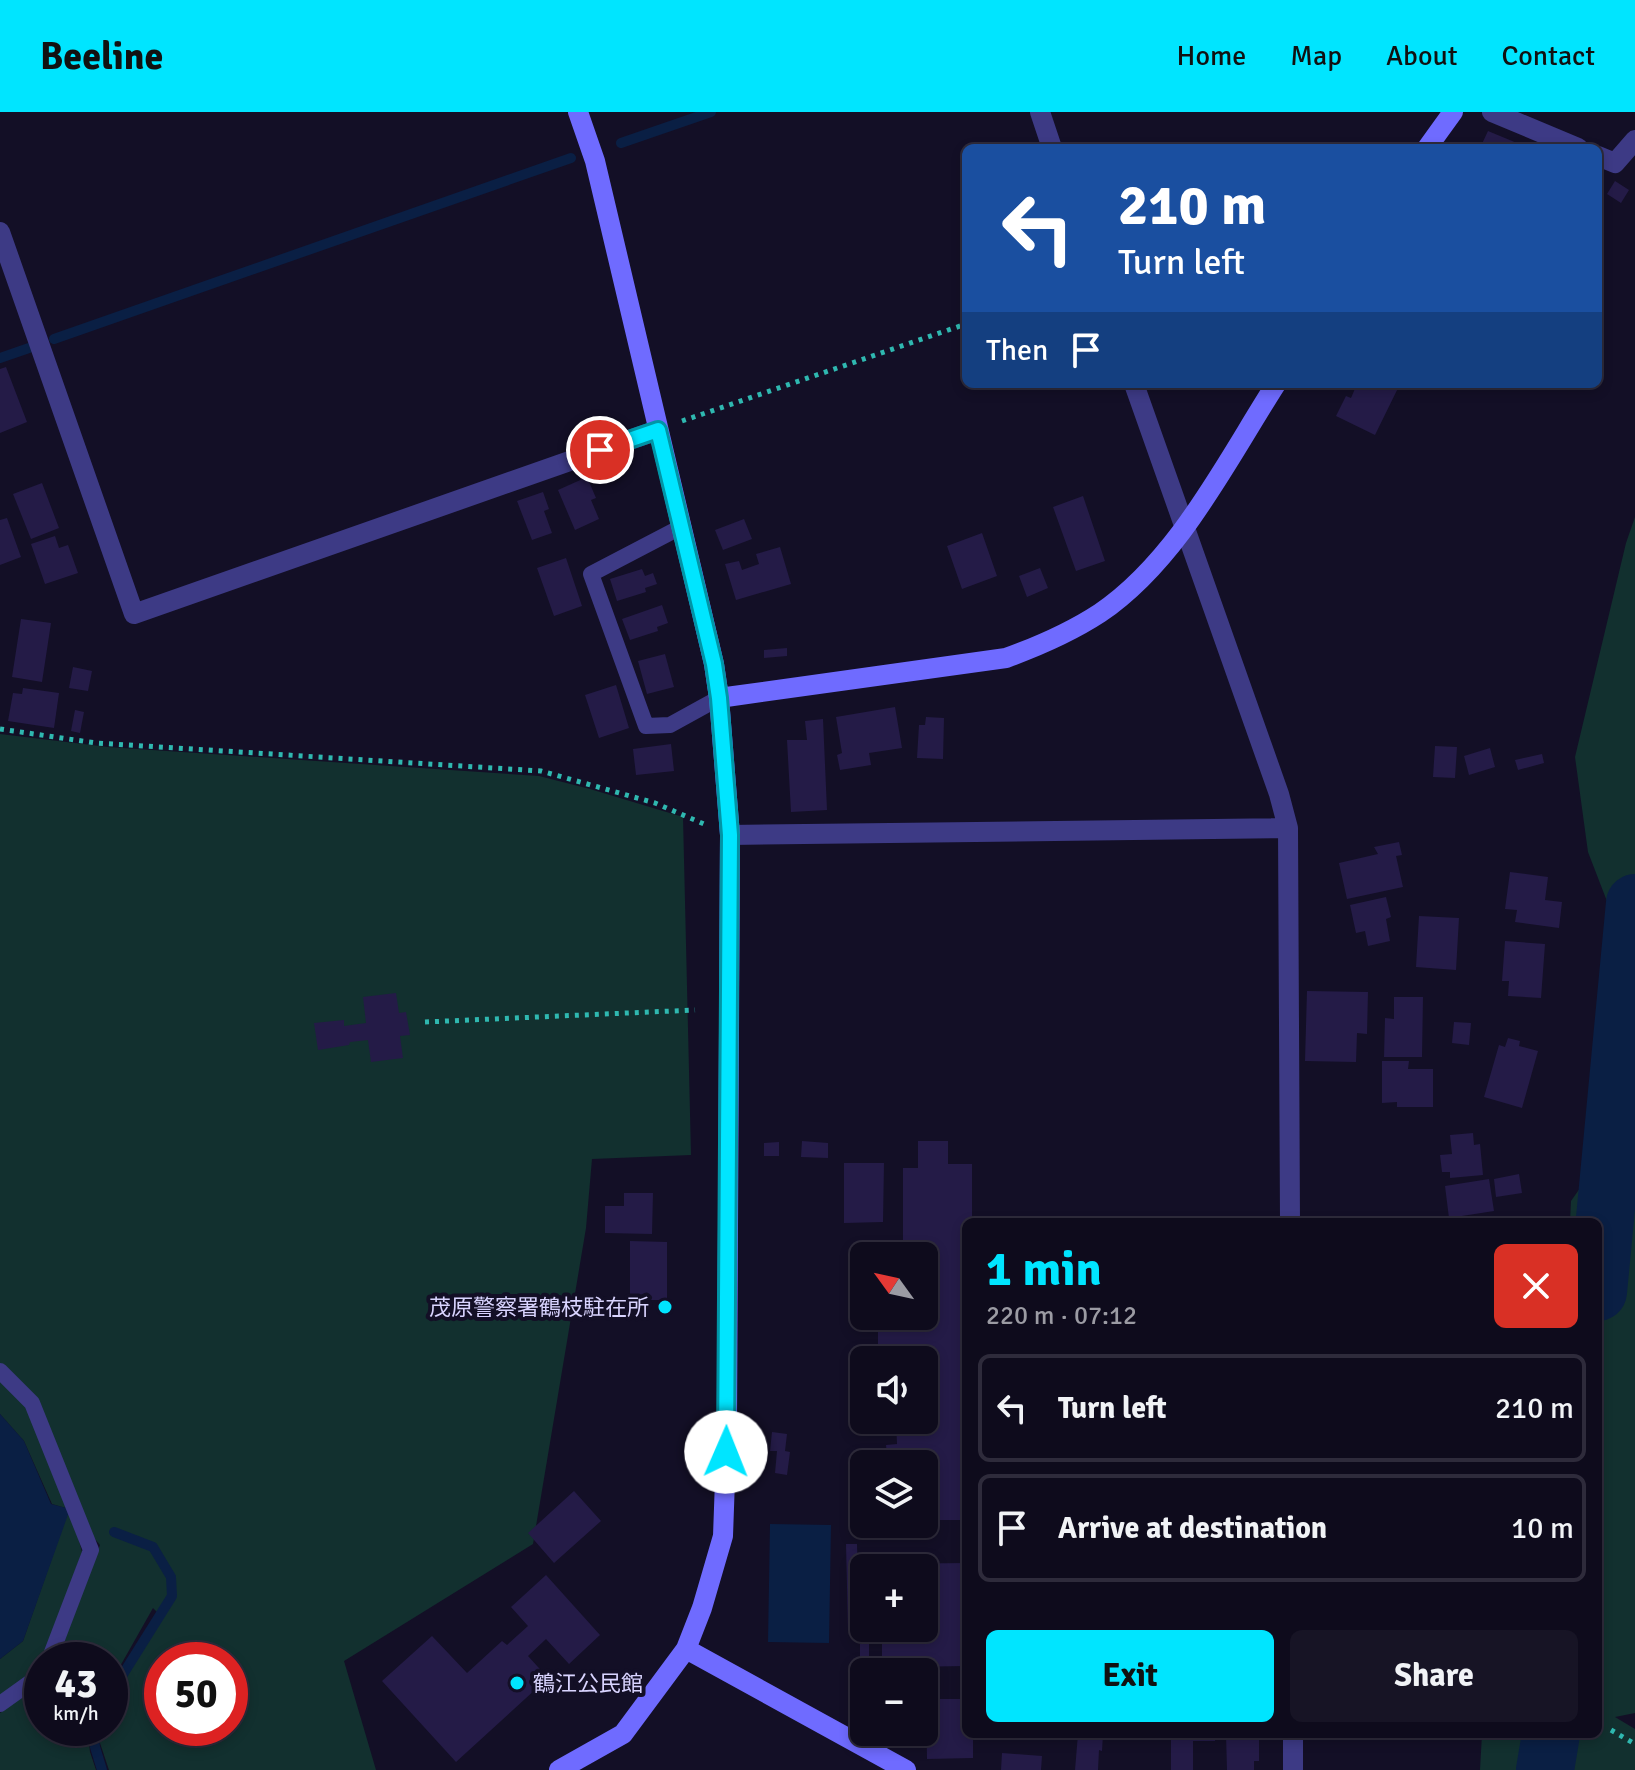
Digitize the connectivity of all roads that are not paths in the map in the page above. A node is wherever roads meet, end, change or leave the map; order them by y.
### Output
1 (578, 112) edge
2 (1040, 112) edge
3 (1453, 112) edge
4 (1492, 112) edge
5 (1635, 140) edge
6 (1051, 144) edge
7 (1430, 144) edge
8 (1568, 144) edge
9 (1602, 158) edge
10 (0, 232) edge
11 (1135, 388) edge
12 (1273, 388) edge
13 (658, 430) junction
14 (681, 527) junction
15 (1184, 530) junction
16 (719, 698) junction
17 (1288, 828) junction
18 (730, 835) junction
19 (1290, 1218) edge
20 (0, 1371) edge
21 (56, 1642) edge
22 (686, 1649) junction
23 (24, 1687) edge
24 (0, 1704) edge
25 (1293, 1738) edge
26 (559, 1770) edge
27 (906, 1770) edge
28 (1293, 1770) edge

1 - 13 main road
2 - 6 street
3 - 7 main road
4 - 8 street
5 - 9 street
10 - 13 street
11 - 15 street
12 - 15 main road
13 - 14 main road
14 - 16 main road
14 - 16 lane
15 - 16 main road
15 - 17 street
16 - 18 main road
17 - 18 street
17 - 19 street
18 - 22 main road
20 - 21 lane
22 - 26 main road
22 - 27 main road
23 - 24 lane
25 - 28 street

